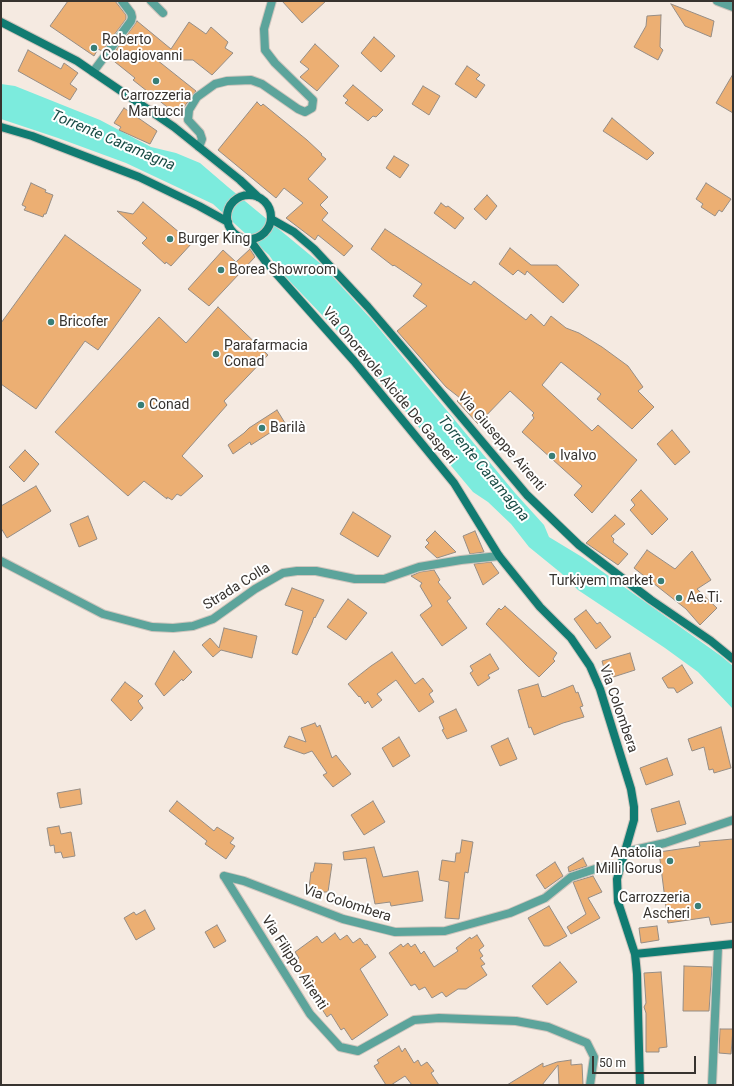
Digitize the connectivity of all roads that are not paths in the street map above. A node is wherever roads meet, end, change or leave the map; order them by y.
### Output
1 (122, 1) edge
2 (151, 1) edge
3 (272, 1) edge
4 (717, 1) edge
5 (733, 7) edge
6 (163, 13) dead end
7 (1, 22) edge
8 (93, 72) junction
9 (1, 127) edge
10 (198, 147) junction
11 (240, 180) junction
12 (240, 197) junction
13 (258, 197) junction
14 (271, 219) junction
15 (228, 222) junction
16 (249, 239) junction
17 (499, 556) junction
18 (1, 561) edge
19 (733, 658) edge
20 (733, 820) edge
21 (625, 852) junction
22 (620, 867) junction
23 (224, 876) joint
24 (733, 944) edge
25 (718, 946) junction
26 (635, 954) junction
27 (590, 1085) edge
28 (640, 1085) edge
29 (712, 1085) edge

1 - 8 street
2 - 6 street
3 - 10 street
4 - 5 street
7 - 8 main road
8 - 10 main road
9 - 15 main road
10 - 11 main road
11 - 12 main road
11 - 13 main road
12 - 13 main road
12 - 15 main road
13 - 14 main road
14 - 16 main road
14 - 19 main road, Via Giuseppe Airenti
15 - 16 main road
16 - 17 main road, Via Onorevole Alcide De Gasperi
17 - 18 street, Strada Colla
17 - 21 main road, Via Colombera
20 - 21 street
21 - 22 main road, Via Colombera
22 - 23 street, Via Colombera
22 - 26 main road, Via Colombera
23 - 27 street, Via Filippo Airenti
24 - 25 main road
25 - 26 main road
25 - 29 street
26 - 28 main road

